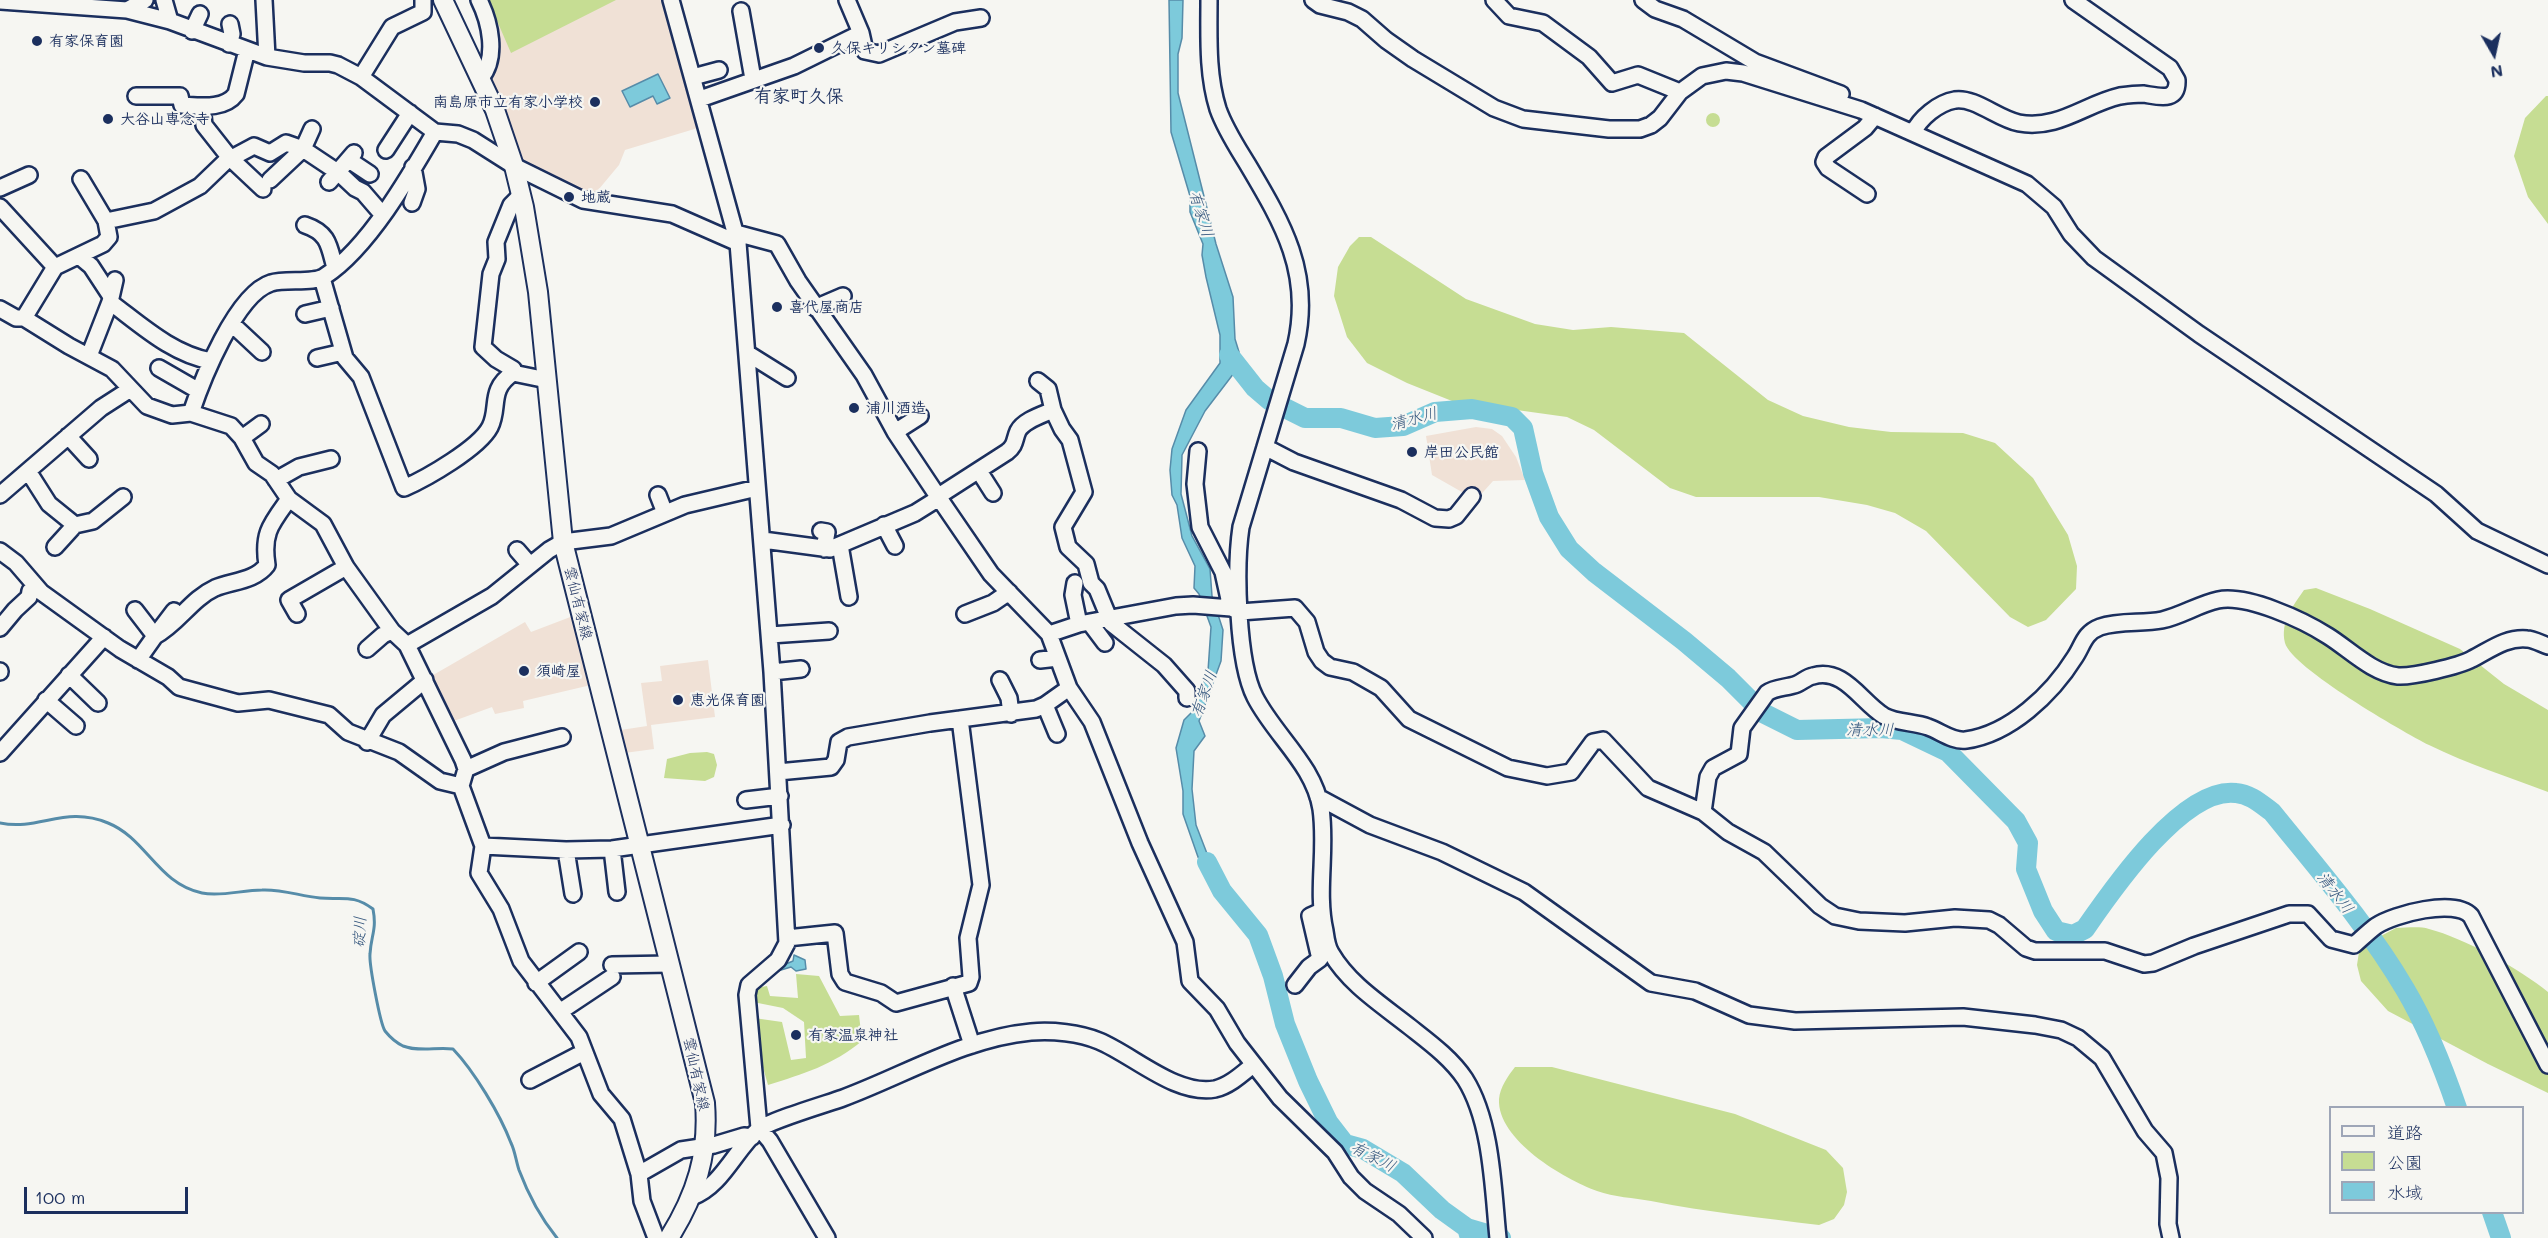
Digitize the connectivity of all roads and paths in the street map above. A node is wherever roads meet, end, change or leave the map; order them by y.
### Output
1 (145, 0) edge
2 (164, 0) edge
3 (264, 0) edge
4 (423, 0) edge
5 (443, 0) edge
6 (479, 0) edge
7 (670, 0) edge
8 (847, 0) edge
9 (1209, 0) edge
10 (1313, 0) edge
11 (1494, 0) edge
12 (1642, 0) edge
13 (2073, 0) edge
14 (0, 2) edge
15 (50, 2) edge
16 (127, 10) junction
17 (741, 10) dead end
18 (200, 14) dead end
19 (981, 18) dead end
20 (170, 21) junction
21 (230, 24) dead end
22 (192, 31) junction
23 (861, 33) junction
24 (228, 44) junction
25 (247, 50) junction
26 (267, 57) junction
27 (719, 70) dead end
28 (361, 77) junction
29 (481, 78) junction
30 (693, 78) junction
31 (753, 79) junction
32 (1680, 92) junction
33 (136, 96) dead end
34 (700, 99) junction
35 (202, 106) junction
36 (410, 113) junction
37 (1868, 113) junction
38 (312, 129) dead end
39 (252, 130) dead end
40 (435, 132) junction
41 (1913, 133) junction
42 (298, 146) junction
43 (254, 147) junction
44 (386, 150) dead end
45 (230, 158) junction
46 (514, 166) junction
47 (413, 167) junction
48 (29, 175) dead end
49 (334, 178) junction
50 (81, 179) dead end
51 (0, 188) edge
52 (355, 188) junction
53 (1867, 194) dead end
54 (521, 195) junction
55 (412, 203) dead end
56 (0, 207) edge
57 (382, 214) junction
58 (106, 221) junction
59 (305, 225) dead end
60 (737, 238) junction
61 (79, 256) junction
62 (56, 267) junction
63 (335, 268) junction
64 (322, 278) junction
65 (115, 280) dead end
66 (843, 296) dead end
67 (110, 298) junction
68 (331, 308) junction
69 (815, 308) junction
70 (1, 313) edge
71 (305, 314) dead end
72 (24, 318) junction
73 (232, 324) junction
74 (262, 352) dead end
75 (342, 352) junction
76 (747, 353) junction
77 (89, 356) junction
78 (317, 358) dead end
79 (211, 361) junction
80 (159, 368) dead end
81 (513, 373) junction
82 (787, 378) dead end
83 (547, 380) junction
84 (1038, 381) dead end
85 (129, 390) junction
86 (199, 391) junction
87 (1053, 410) junction
88 (191, 413) junction
89 (920, 416) dead end
90 (261, 424) dead end
91 (895, 432) junction
92 (68, 436) junction
93 (242, 438) junction
94 (1265, 447) junction
95 (1198, 451) dead end
96 (88, 459) dead end
97 (331, 459) dead end
98 (28, 471) junction
99 (979, 471) junction
100 (276, 480) junction
101 (757, 488) junction
102 (993, 493) dead end
103 (0, 495) edge
104 (658, 495) dead end
105 (1472, 496) dead end
106 (123, 497) dead end
107 (938, 497) junction
108 (289, 499) junction
109 (665, 513) junction
110 (75, 525) junction
111 (884, 525) junction
112 (267, 530) junction
113 (821, 531) dead end
114 (763, 540) junction
115 (563, 542) junction
116 (250, 545) dead end
117 (840, 546) junction
118 (895, 546) dead end
119 (55, 547) dead end
120 (824, 549) junction
121 (517, 550) dead end
122 (0, 551) edge
123 (530, 565) junction
124 (2548, 565) edge
125 (346, 567) junction
126 (1075, 583) dead end
127 (35, 586) junction
128 (849, 597) dead end
129 (1014, 598) junction
130 (1233, 609) junction
131 (135, 610) dead end
132 (174, 611) dead end
133 (297, 614) dead end
134 (964, 614) dead end
135 (1109, 619) junction
136 (1028, 622) dead end
137 (1085, 623) junction
138 (0, 628) edge
139 (392, 631) junction
140 (829, 631) dead end
141 (1049, 634) junction
142 (770, 635) junction
143 (155, 636) junction
144 (104, 637) junction
145 (1105, 643) dead end
146 (407, 645) junction
147 (2548, 646) edge
148 (367, 649) dead end
149 (1058, 658) junction
150 (138, 660) junction
151 (1040, 660) dead end
152 (801, 669) dead end
153 (772, 672) junction
154 (69, 675) junction
155 (426, 680) junction
156 (1000, 680) dead end
157 (1069, 688) junction
158 (1187, 698) dead end
159 (46, 700) junction
160 (98, 703) dead end
161 (1046, 705) junction
162 (960, 719) junction
163 (1006, 719) junction
164 (76, 726) dead end
165 (1057, 734) dead end
166 (562, 737) dead end
167 (367, 742) junction
168 (0, 753) edge
169 (466, 769) junction
170 (778, 772) junction
171 (461, 786) junction
172 (780, 796) junction
173 (1318, 797) junction
174 (746, 800) dead end
175 (1703, 812) junction
176 (782, 825) junction
177 (639, 845) junction
178 (483, 846) junction
179 (612, 849) junction
180 (566, 850) junction
181 (617, 892) dead end
182 (573, 894) dead end
183 (1321, 911) junction
184 (787, 938) junction
185 (579, 952) dead end
186 (670, 964) junction
187 (536, 983) junction
188 (1295, 985) dead end
189 (953, 987) junction
190 (561, 1011) junction
191 (972, 1045) junction
192 (584, 1052) junction
193 (1253, 1065) junction
194 (2548, 1065) edge
195 (530, 1080) dead end
196 (755, 1132) junction
197 (705, 1146) junction
198 (639, 1174) junction
199 (692, 1197) junction
200 (656, 1238) edge
201 (669, 1238) edge
202 (827, 1238) edge
203 (1424, 1238) edge
204 (1498, 1238) edge
205 (2171, 1238) edge

1 - 16 street
2 - 20 street
3 - 26 street
4 - 28 street
5 - 29 main road, 雲仙有家線
6 - 29 street
7 - 30 street
8 - 23 street
9 - 94 street
10 - 32 street
11 - 32 street
12 - 37 street
13 - 41 street
14 - 15 street
15 - 16 street
16 - 20 street
17 - 31 street
18 - 22 street
19 - 23 street
20 - 22 street
21 - 24 street
22 - 24 street
23 - 31 street
24 - 25 street
25 - 26 street
25 - 35 street
26 - 28 street
27 - 30 street
28 - 36 street
29 - 46 main road, 雲仙有家線
30 - 34 street
31 - 34 street
32 - 37 street
33 - 35 street
34 - 60 street
35 - 45 street
36 - 40 street
36 - 44 street
37 - 41 street
37 - 53 street
38 - 42 street
39 - 43 street
40 - 46 street
40 - 47 street
41 - 124 street
42 - 43 street
42 - 45 street
42 - 49 street
43 - 45 street
45 - 58 street
46 - 54 main road, 雲仙有家線
46 - 60 street
47 - 55 street
47 - 57 street
48 - 51 street
49 - 52 street
49 - 52 street
50 - 58 street
52 - 57 street
54 - 81 street
54 - 83 main road, 雲仙有家線
56 - 62 street
57 - 63 street
58 - 61 street
59 - 63 street
60 - 69 street
60 - 76 street
61 - 62 street
61 - 67 street
62 - 72 street
63 - 64 street
64 - 68 street
64 - 73 street
65 - 67 street
66 - 69 street
67 - 77 street
67 - 79 street
68 - 71 street
68 - 75 street
69 - 91 street
70 - 72 street
72 - 77 street
73 - 74 street
73 - 79 street
75 - 78 street
75 - 81 street
76 - 82 street
76 - 101 street
77 - 85 street
79 - 86 street
80 - 86 street
81 - 83 street
83 - 115 main road, 雲仙有家線
84 - 87 street
85 - 88 street
85 - 92 street
86 - 88 street
87 - 99 street
87 - 135 street
88 - 93 street
89 - 91 street
90 - 93 street
91 - 107 street
92 - 96 street
92 - 98 street
93 - 100 street
94 - 105 street
94 - 130 street
95 - 130 street
97 - 100 street
98 - 103 street
98 - 110 street
99 - 102 street
99 - 107 street
100 - 108 street
101 - 109 street
101 - 114 street
104 - 109 street
106 - 110 street
107 - 111 street
107 - 129 street
108 - 112 street
108 - 125 street
109 - 115 street
110 - 119 street
111 - 117 street
111 - 118 street
112 - 116 street
112 - 143 street
113 - 120 street
114 - 120 street
114 - 142 street
115 - 123 street
115 - 177 main road, 雲仙有家線
117 - 120 street
117 - 128 street
121 - 123 street
122 - 127 street
123 - 146 street
125 - 133 street
125 - 139 street
126 - 137 street
127 - 138 street
127 - 144 street
129 - 134 street
129 - 136 street
129 - 141 street
130 - 135 street
130 - 173 street
130 - 175 street
131 - 143 street
132 - 143 street
135 - 137 street
135 - 158 street
137 - 141 street
137 - 145 street
139 - 146 street
139 - 148 street
140 - 142 street
141 - 149 street
142 - 153 street
143 - 150 street
144 - 150 street
144 - 154 street
146 - 155 street
147 - 175 street
149 - 151 street
149 - 157 street
150 - 167 street
152 - 153 street
153 - 170 street
154 - 159 street
154 - 160 street
155 - 167 street
155 - 169 street
156 - 163 street
157 - 161 street
157 - 193 street
159 - 164 street
159 - 168 street
161 - 163 street
161 - 165 street
162 - 163 street
162 - 170 street
162 - 189 street
166 - 169 street
167 - 171 street
169 - 171 street
170 - 172 street
171 - 178 street
172 - 174 street
172 - 176 street
173 - 183 street
173 - 205 street
175 - 194 street
176 - 177 street
176 - 184 street
177 - 179 street
177 - 186 main road, 雲仙有家線
178 - 180 street
178 - 187 street
179 - 180 street
179 - 181 street
180 - 182 street
183 - 188 street
183 - 204 street
184 - 189 street
184 - 196 street
185 - 187 street
186 - 190 street
186 - 197 main road, 雲仙有家線
187 - 190 street
189 - 191 street
190 - 192 street
191 - 193 street
191 - 196 street
192 - 195 street
192 - 198 street
193 - 203 street
196 - 197 street
196 - 199 street
196 - 202 street
197 - 198 street
197 - 199 main road, 雲仙有家線
198 - 200 street
199 - 201 main road, 雲仙有家線

